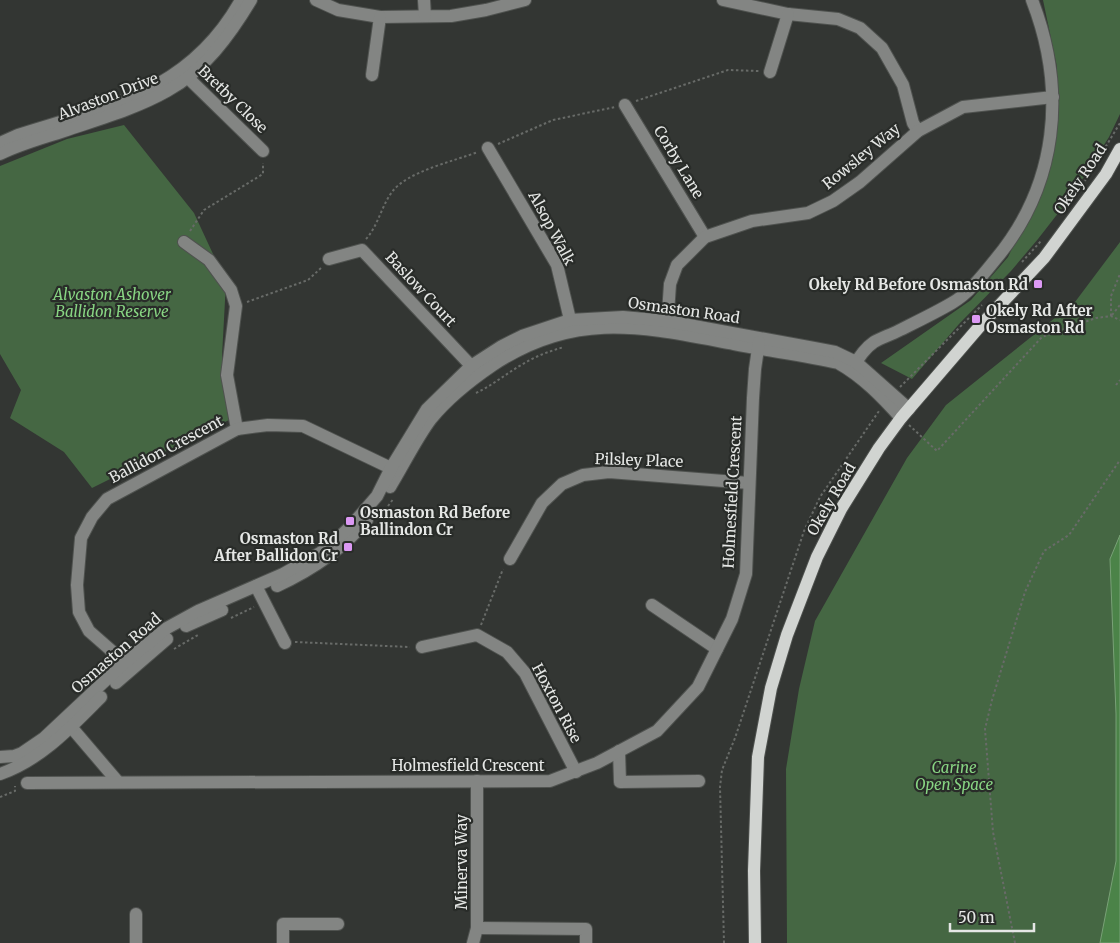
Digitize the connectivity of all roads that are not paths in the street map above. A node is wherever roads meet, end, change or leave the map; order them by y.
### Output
1 (240, 0) edge
2 (251, 0) edge
3 (316, 0) edge
4 (424, 0) edge
5 (525, 0) edge
6 (723, 0) edge
7 (1032, 0) edge
8 (788, 14) junction
9 (425, 16) junction
10 (380, 17) junction
11 (770, 72) road end
12 (184, 74) junction
13 (372, 74) dead end
14 (1053, 96) junction
15 (625, 105) road end
16 (918, 130) junction
17 (0, 143) edge
18 (488, 148) road end
19 (1120, 149) edge
20 (263, 150) road end
21 (0, 154) edge
22 (705, 237) junction
23 (184, 242) road end
24 (329, 259) road end
25 (572, 325) junction
26 (667, 326) junction
27 (759, 344) junction
28 (854, 366) junction
29 (475, 370) junction
30 (905, 413) junction
31 (237, 429) junction
32 (395, 470) junction
33 (749, 484) junction
34 (510, 560) road end
35 (258, 590) junction
36 (652, 605) dead end
37 (285, 642) road end
38 (422, 647) road end
39 (717, 649) junction
40 (128, 666) junction
41 (68, 723) junction
42 (619, 751) junction
43 (0, 756) edge
44 (576, 772) junction
45 (0, 774) edge
46 (477, 781) junction
47 (699, 781) dead end
48 (118, 782) junction
49 (27, 783) dead end
50 (136, 914) dead end
51 (338, 924) dead end
52 (477, 928) junction
53 (136, 943) edge
54 (283, 943) edge
55 (473, 943) edge
56 (586, 943) edge
57 (755, 943) edge

1 - 12 street, Alvaston Drive
2 - 12 street, Alvaston Drive
3 - 10 street
4 - 9 street
5 - 9 street
6 - 8 street
7 - 14 street
8 - 11 street
8 - 16 street
9 - 10 street
10 - 13 street
12 - 17 street, Alvaston Drive
12 - 20 street, Bretby Close
12 - 21 street, Alvaston Drive
14 - 16 street, Rowsley Way
14 - 28 street
15 - 22 street, Corby Lane
16 - 22 street, Rowsley Way
18 - 25 street, Alsop Walk
19 - 30 main road, Okely Road
22 - 26 street, Rowsley Way
23 - 31 street
24 - 29 street, Baslow Court
25 - 26 street, Osmaston Road
25 - 29 street, Osmaston Road
26 - 27 street, Osmaston Road
27 - 28 street, Osmaston Road
27 - 33 street, Holmesfield Crescent
28 - 30 street, Osmaston Road
29 - 32 street, Osmaston Road
30 - 57 main road, Okely Road
31 - 32 street, Ballidon Crescent
31 - 40 street, Ballidon Crescent
32 - 35 street, Osmaston Road
33 - 34 street, Pilsley Place
33 - 39 street, Holmesfield Crescent
35 - 37 street
35 - 40 street, Osmaston Road
36 - 39 street
38 - 44 street, Hoxton Rise
39 - 42 street, Holmesfield Crescent
40 - 41 street, Osmaston Road
41 - 43 street, Osmaston Road
41 - 45 street, Osmaston Road
41 - 48 street
42 - 44 street, Holmesfield Crescent
42 - 47 street
44 - 46 street, Holmesfield Crescent
46 - 48 street, Holmesfield Crescent
46 - 52 street, Minerva Way
48 - 49 street, Holmesfield Crescent
50 - 53 street
51 - 54 street
52 - 55 street, Minerva Way
52 - 56 street

